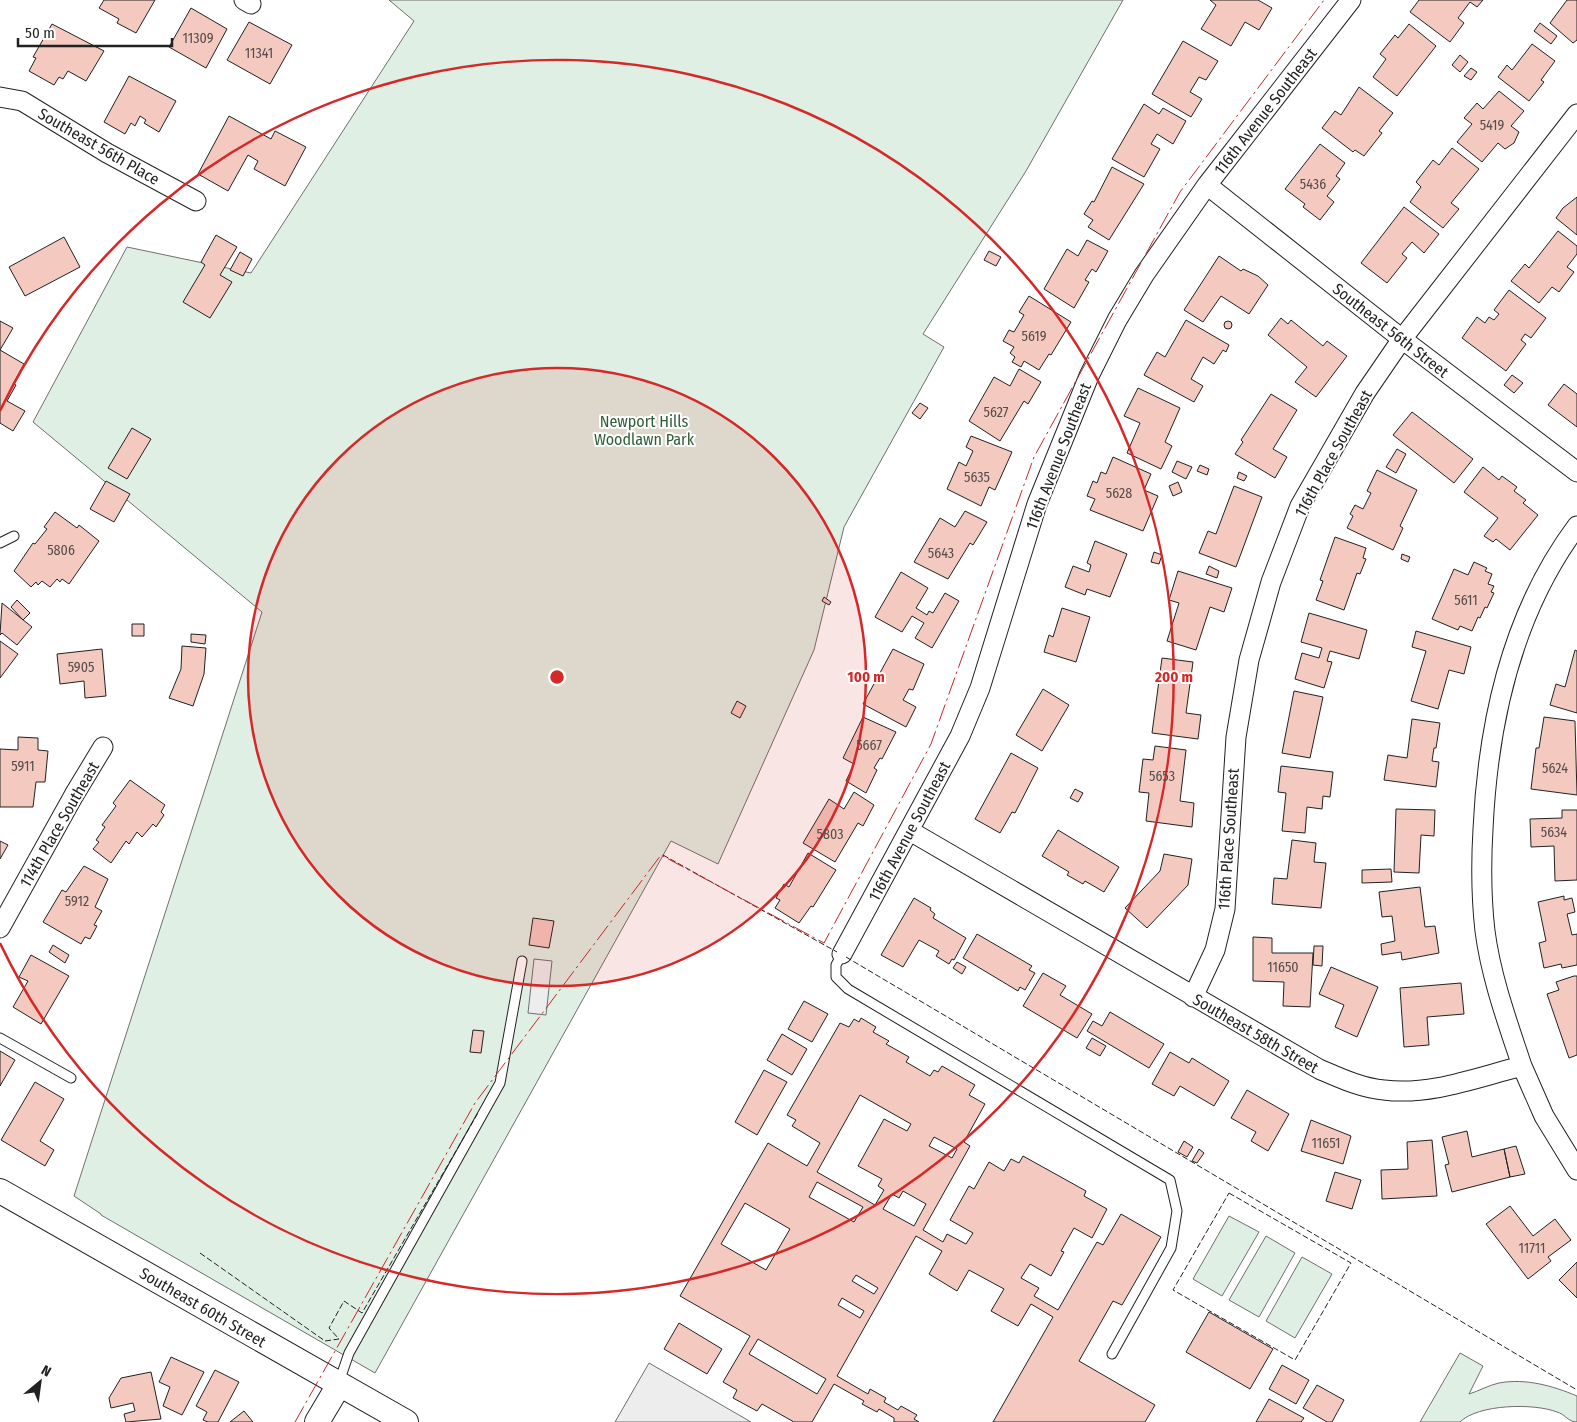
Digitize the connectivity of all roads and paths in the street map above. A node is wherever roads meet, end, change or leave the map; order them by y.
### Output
1 (1351, 0) edge
2 (0, 97) edge
3 (1577, 114) edge
4 (1207, 185) junction
5 (196, 201) dead end
6 (1402, 339) junction
7 (1577, 472) edge
8 (1577, 526) edge
9 (14, 536) dead end
10 (0, 543) edge
11 (104, 747) dead end
12 (910, 831) junction
13 (0, 928) edge
14 (842, 954) joint
15 (522, 961) dead end
16 (1193, 997) junction
17 (0, 1038) edge
18 (1522, 1066) junction
19 (71, 1078) dead end
20 (1577, 1170) edge
21 (0, 1191) edge
22 (1112, 1354) dead end
23 (339, 1385) junction
24 (317, 1422) edge
25 (406, 1422) edge

1 - 4 street, 116th Avenue Southeast
2 - 5 street, Southeast 56th Place
3 - 6 street, 116th Place Southeast
4 - 6 street, Southeast 56th Street
4 - 12 street, 116th Avenue Southeast
6 - 7 street, Southeast 56th Street
6 - 16 street, 116th Place Southeast
8 - 18 street
9 - 10 lane
11 - 13 street, 114th Place Southeast
12 - 14 street, 116th Avenue Southeast
12 - 16 street, Southeast 58th Street
14 - 22 lane
15 - 23 lane
16 - 18 street, Southeast 58th Street
17 - 19 lane
18 - 20 street
21 - 23 street, Southeast 60th Street
23 - 24 street
23 - 25 street, Southeast 60th Street

